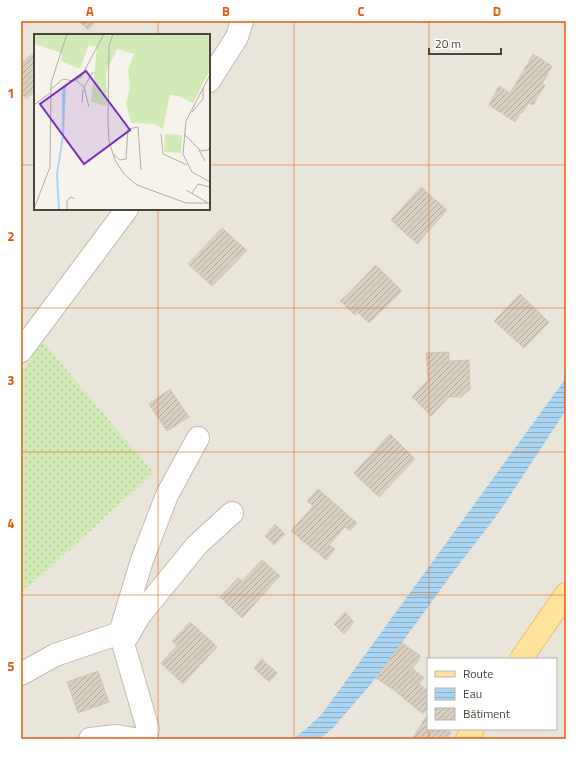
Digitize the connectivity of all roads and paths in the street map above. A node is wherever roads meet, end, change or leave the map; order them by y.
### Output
1 (242, 21) edge
2 (210, 78) edge
3 (126, 210) edge
4 (21, 351) edge
5 (198, 438) dead end
6 (232, 513) dead end
7 (566, 594) edge
8 (123, 644) junction
9 (522, 658) edge
10 (21, 674) edge
11 (472, 730) edge
12 (90, 739) edge
13 (134, 739) edge
14 (146, 739) edge
15 (467, 739) edge

1 - 2 street
3 - 4 street
5 - 8 street
6 - 8 street
7 - 9 main road
8 - 10 street
8 - 14 street
11 - 15 main road
12 - 13 street

